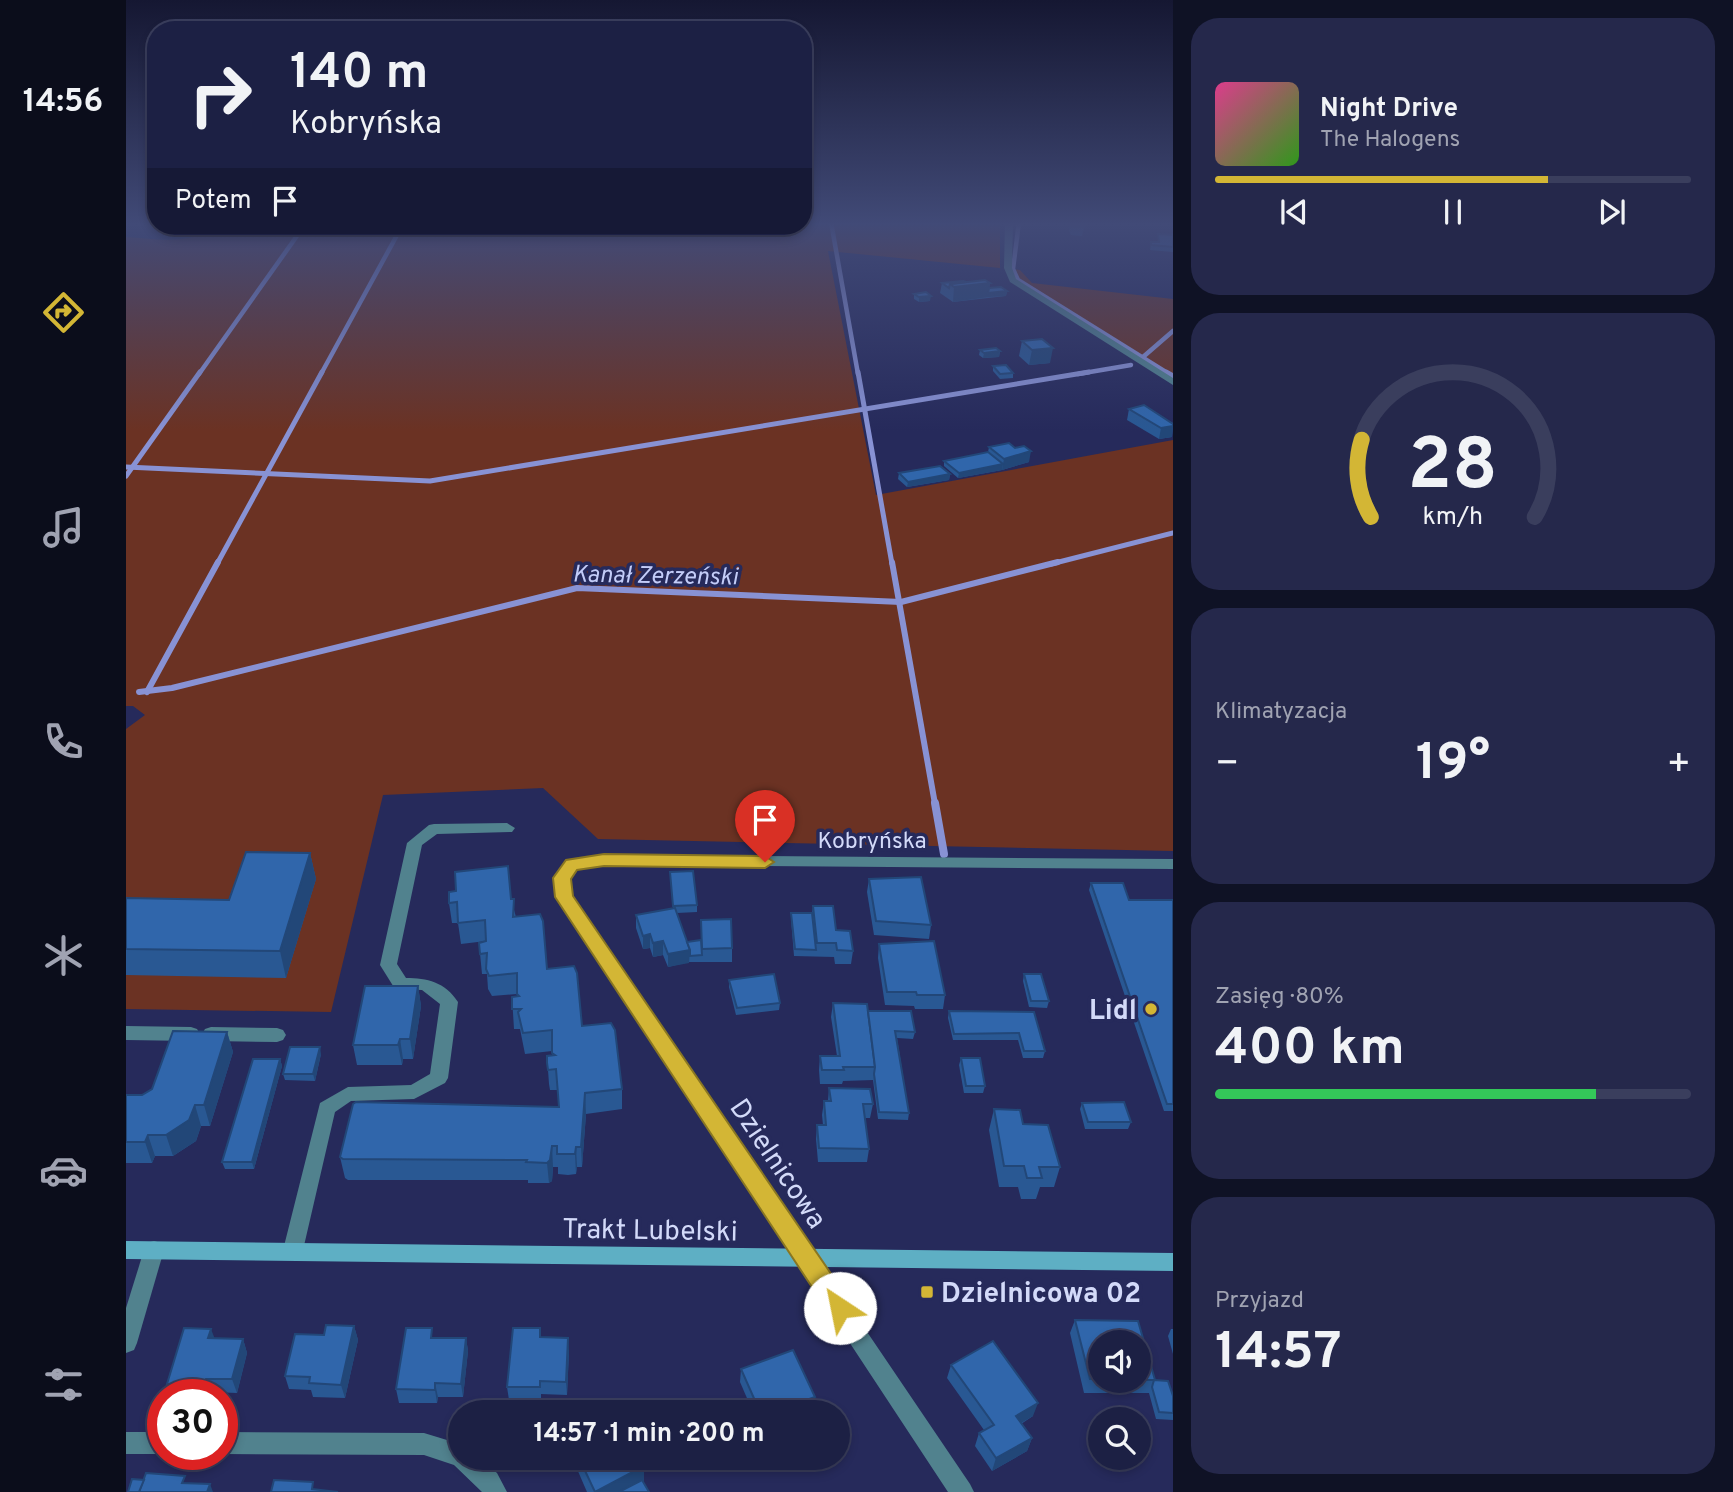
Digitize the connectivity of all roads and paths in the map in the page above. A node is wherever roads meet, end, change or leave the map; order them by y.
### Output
1 (1031, 292) edge
2 (1173, 382) edge
3 (507, 828) dead end
4 (572, 864) joint
5 (1173, 864) edge
6 (126, 1033) edge
7 (276, 1035) dead end
8 (126, 1250) edge
9 (155, 1250) junction
10 (293, 1251) junction
11 (807, 1260) junction
12 (1173, 1262) edge
13 (126, 1343) edge
14 (126, 1443) edge
15 (147, 1443) edge
16 (238, 1443) edge
17 (448, 1452) edge
18 (477, 1470) edge
19 (495, 1492) edge
20 (962, 1492) edge

1 - 2 street
3 - 10 street
4 - 5 street, Kobryńska
4 - 11 street, Dzielnicowa
6 - 7 street
8 - 9 street, Trakt Lubelski
9 - 10 street, Trakt Lubelski
9 - 13 street
10 - 11 street, Trakt Lubelski
11 - 12 street, Trakt Lubelski
11 - 20 street, Dzielnicowa
14 - 15 street
16 - 17 street
18 - 19 street

